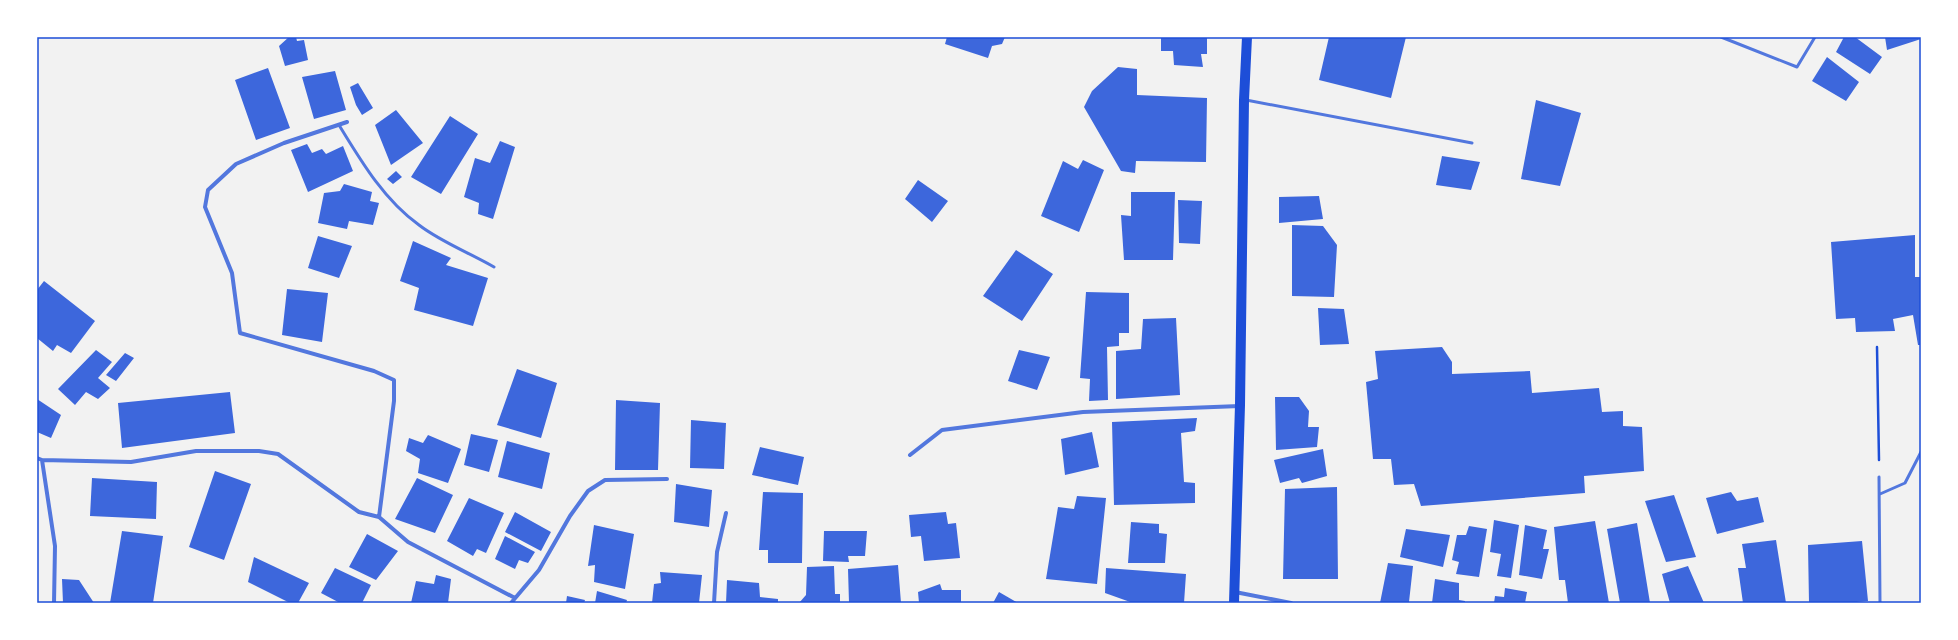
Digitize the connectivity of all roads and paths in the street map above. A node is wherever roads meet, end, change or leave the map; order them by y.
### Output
1 (1247, 37) edge
2 (1721, 37) edge
3 (1815, 37) edge
4 (1244, 100) junction
5 (347, 122) dead end
6 (339, 125) junction
7 (1472, 143) dead end
8 (494, 267) dead end
9 (1876, 348) dead end
10 (1240, 406) junction
11 (1921, 452) edge
12 (910, 455) dead end
13 (39, 459) edge
14 (1880, 476) joint
15 (667, 479) dead end
16 (1880, 494) junction
17 (726, 513) dead end
18 (379, 517) junction
19 (1234, 592) junction
20 (515, 598) junction
21 (54, 603) edge
22 (511, 603) edge
23 (714, 603) edge
24 (1234, 603) edge
25 (1291, 603) edge
26 (1880, 603) edge

1 - 4 main road
2 - 3 lane
4 - 7 lane
4 - 10 main road
5 - 6 street
6 - 8 lane
6 - 18 street
9 - 14 path
10 - 12 street
10 - 19 main road
11 - 16 lane
13 - 18 street
13 - 21 street
14 - 16 lane
15 - 20 street
16 - 26 lane
17 - 23 street
18 - 20 street
19 - 24 main road
19 - 25 street
20 - 22 street

